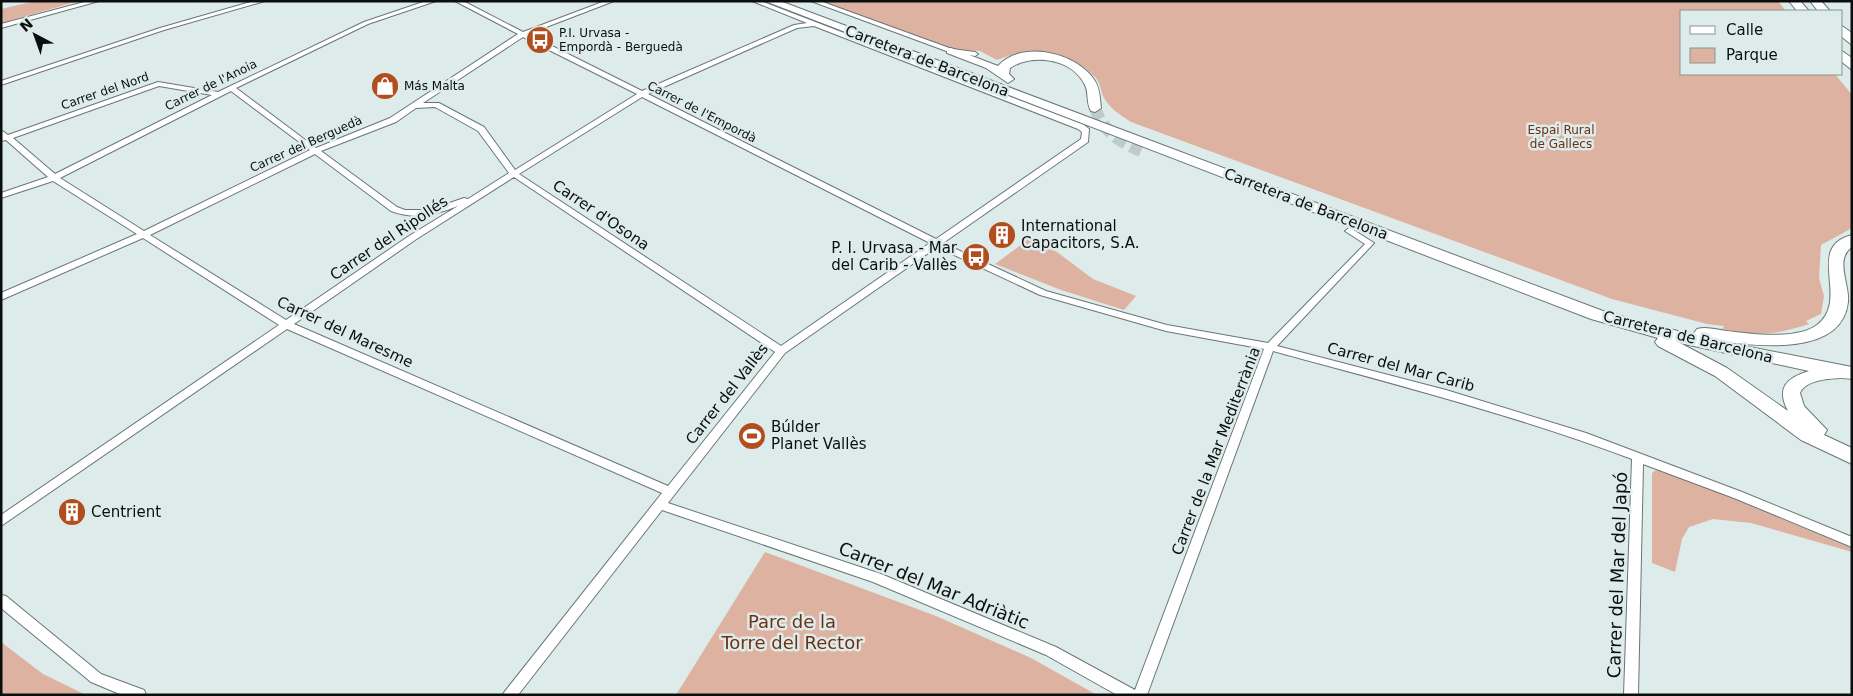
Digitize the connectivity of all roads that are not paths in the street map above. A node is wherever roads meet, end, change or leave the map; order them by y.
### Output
1 (96, 1) edge
2 (262, 1) edge
3 (433, 1) edge
4 (458, 1) edge
5 (612, 1) edge
6 (755, 1) edge
7 (770, 1) edge
8 (785, 1) edge
9 (814, 1) edge
10 (816, 25) junction
11 (1, 26) edge
12 (1843, 31) edge
13 (522, 34) junction
14 (1852, 41) edge
15 (951, 51) junction
16 (975, 54) dead end
17 (1843, 56) edge
18 (1852, 66) edge
19 (1003, 74) junction
20 (1, 82) edge
21 (230, 88) junction
22 (219, 94) junction
23 (642, 94) junction
24 (996, 94) junction
25 (1039, 96) junction
26 (413, 106) junction
27 (1095, 108) tunnel mouth
28 (1120, 134) junction
29 (3, 136) edge
30 (317, 150) junction
31 (1141, 151) tunnel mouth
32 (514, 174) junction
33 (54, 178) junction
34 (490, 189) junction
35 (1, 196) edge
36 (1349, 231) joint
37 (142, 234) junction
38 (1852, 240) edge
39 (936, 243) junction
40 (1852, 253) edge
41 (1489, 275) junction
42 (1852, 293) edge
43 (1, 297) edge
44 (286, 325) junction
45 (1688, 330) junction
46 (1270, 347) junction
47 (781, 351) junction
48 (1852, 363) edge
49 (1852, 373) edge
50 (1852, 450) edge
51 (1638, 457) junction
52 (1852, 457) edge
53 (671, 492) junction
54 (661, 505) junction
55 (1, 520) edge
56 (1852, 542) edge
57 (1, 600) edge
58 (139, 695) edge
59 (509, 695) edge
60 (1131, 695) edge
61 (1140, 695) edge
62 (1631, 695) edge

1 - 11 street
2 - 20 street
3 - 21 street, Carrer de l'Anoia
4 - 13 street, Carrer de l'Empordà
5 - 13 street, Carrer del Berguedà
6 - 10 street
7 - 28 highway, Carretera de Barcelona
8 - 25 highway, Carretera de Barcelona
9 - 15 street
10 - 23 street, Carrer del Ripollés
10 - 24 street
12 - 14 highway
13 - 23 street, Carrer de l'Empordà
13 - 26 street, Carrer del Berguedà
15 - 16 street
15 - 19 highway
17 - 18 highway
19 - 25 highway
19 - 27 highway
21 - 22 street, Carrer de l'Anoia
21 - 30 street
22 - 29 street, Carrer del Nord
22 - 33 street, Carrer de l'Anoia
23 - 32 street, Carrer del Ripollés
23 - 39 street, Carrer de l'Empordà
24 - 28 highway
24 - 39 street, Carrer del Vallès
25 - 45 highway, Carretera de Barcelona
26 - 30 street, Carrer del Berguedà
26 - 32 street, Carrer d'Osona
28 - 41 highway, Carretera de Barcelona
29 - 33 street, Carrer del Maresme
30 - 34 street
30 - 37 street, Carrer del Berguedà
31 - 36 highway
32 - 34 street, Carrer del Ripollés
32 - 47 street, Carrer d'Osona
33 - 35 street, Carrer de l'Anoia
33 - 37 street, Carrer del Maresme
34 - 44 street, Carrer del Ripollés
36 - 46 street, Carrer de la Mar Mediterrània
37 - 43 street, Carrer del Berguedà
37 - 44 street, Carrer del Maresme
38 - 45 highway
39 - 46 street, Carrer del Mar Carib
39 - 47 street, Carrer del Vallès
40 - 42 highway
41 - 49 highway, Carretera de Barcelona
41 - 52 highway
44 - 53 street, Carrer del Maresme
44 - 55 street, Carrer del Ripollés
45 - 48 highway, Carretera de Barcelona
46 - 51 street, Carrer del Mar Carib
46 - 61 street, Carrer de la Mar Mediterrània
47 - 53 street, Carrer del Vallès
49 - 50 highway
51 - 56 street, Carrer del Mar Carib
51 - 62 street, Carrer del Mar del Japó
53 - 54 street, Carrer del Vallès
54 - 59 street, Carrer del Vallès
54 - 60 street, Carrer del Mar Adriàtic
57 - 58 street

